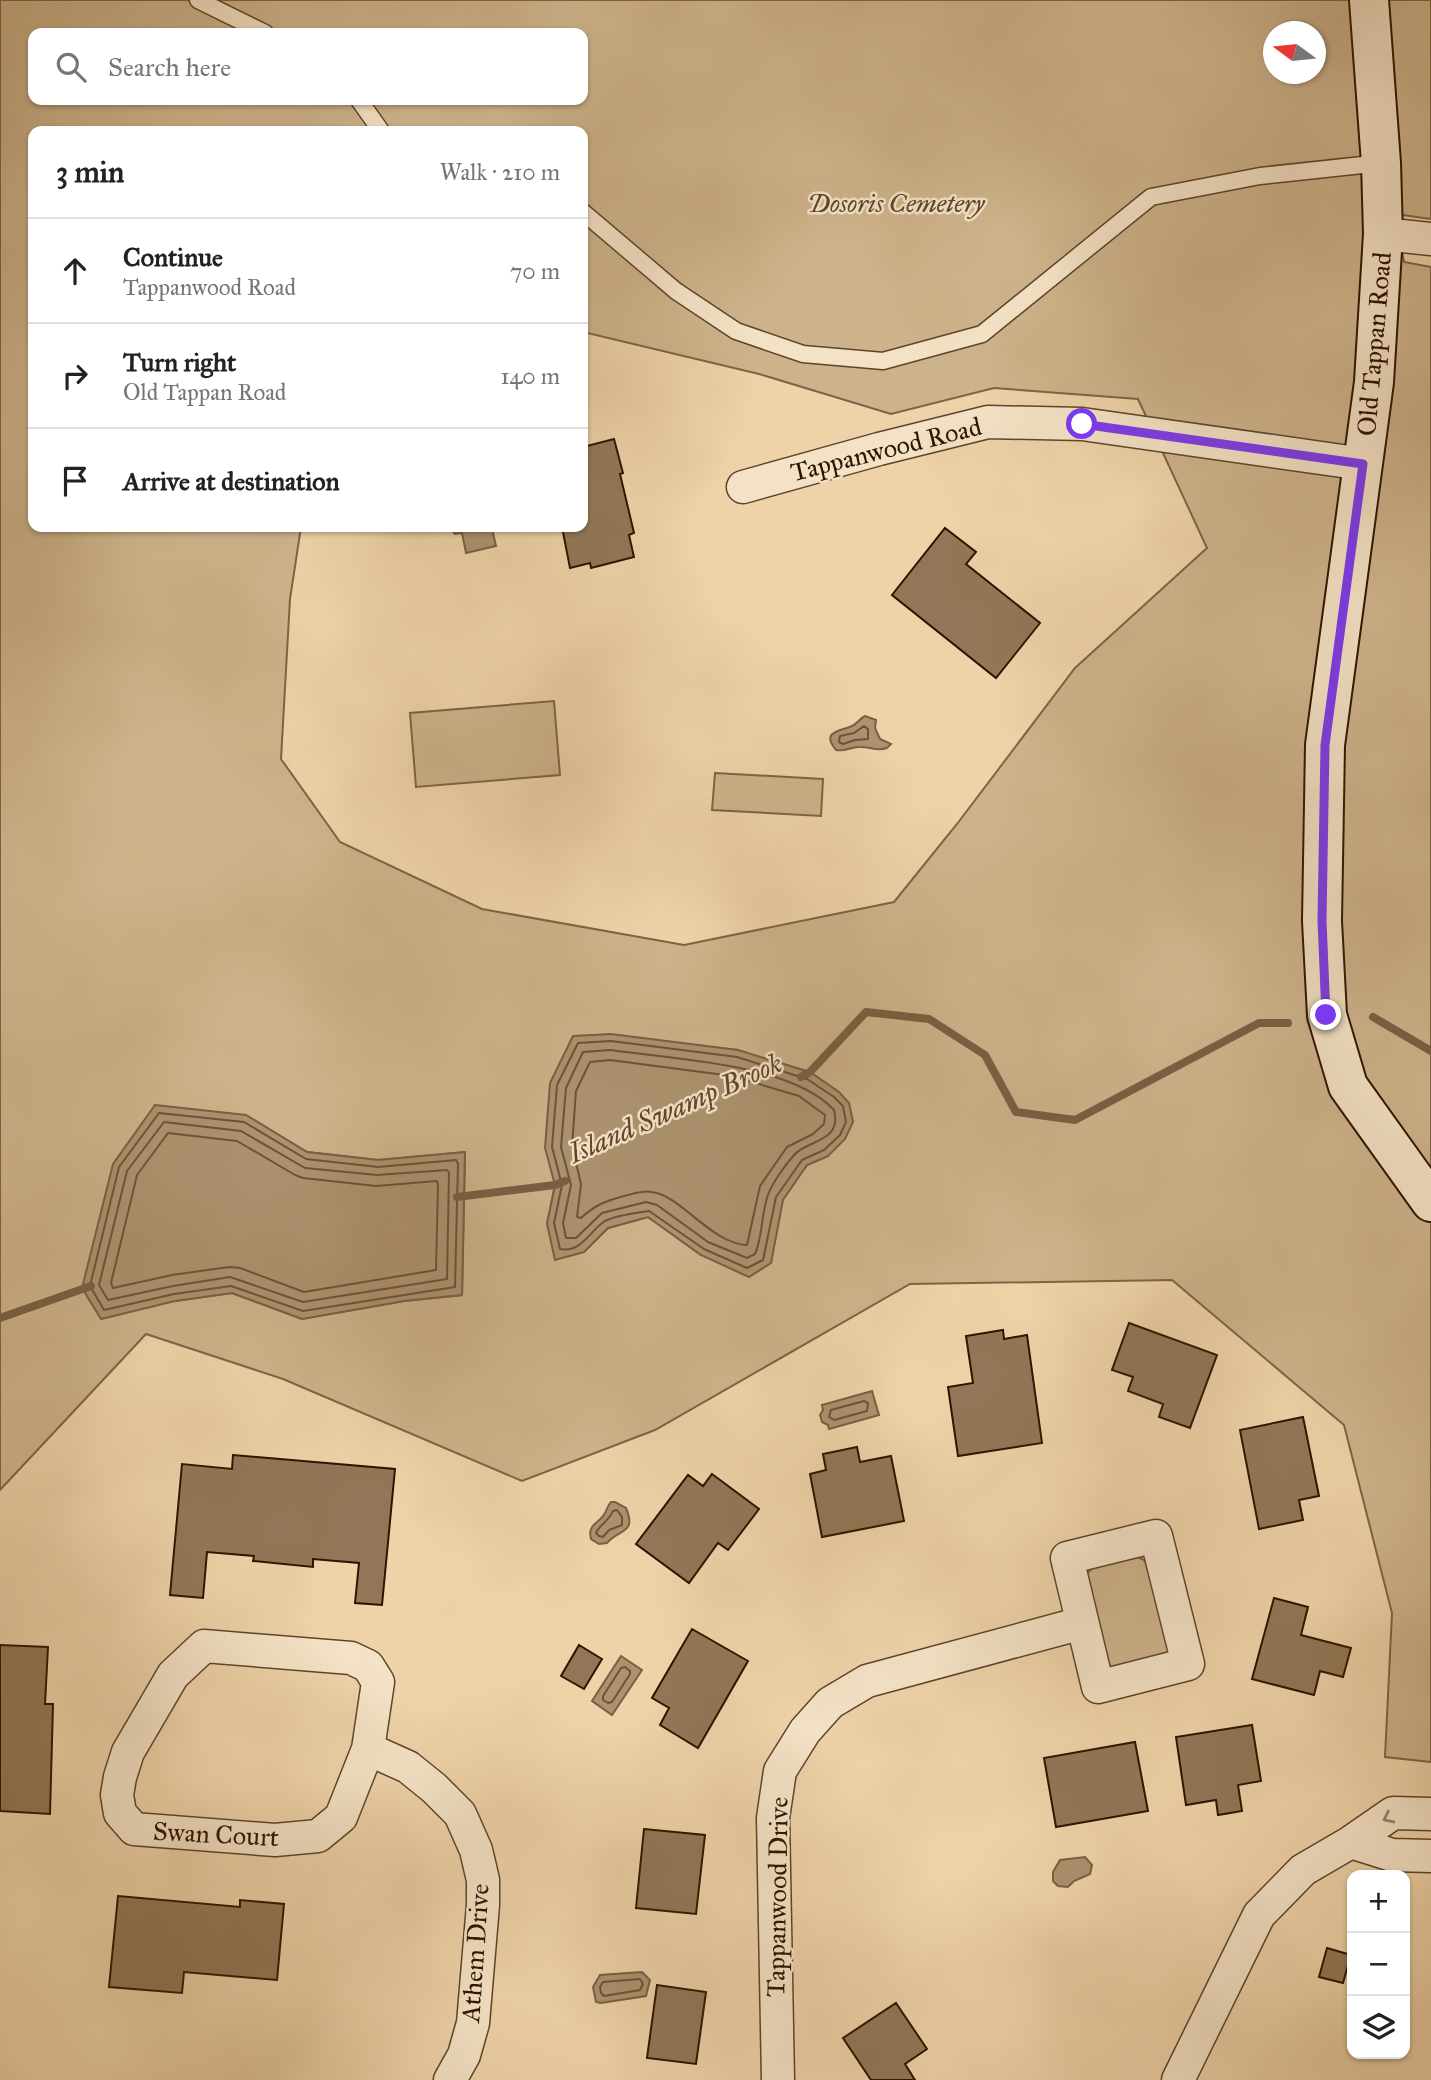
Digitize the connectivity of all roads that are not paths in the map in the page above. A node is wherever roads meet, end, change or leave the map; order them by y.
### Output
1 (198, 0) edge
2 (1369, 0) edge
3 (255, 28) edge
4 (363, 105) edge
5 (377, 126) edge
6 (1381, 163) junction
7 (588, 216) edge
8 (1383, 234) junction
9 (1431, 239) edge
10 (1363, 464) junction
11 (743, 487) dead end
12 (1431, 1202) edge
13 (1082, 1623) junction
14 (368, 1749) junction
15 (1431, 1814) edge
16 (1351, 1842) junction
17 (1431, 1856) edge
18 (450, 2080) edge
19 (778, 2080) edge
20 (1178, 2080) edge

1 - 3 lane
2 - 6 street, Old Tappan Road
4 - 5 lane
6 - 7 lane
6 - 8 street, Old Tappan Road
8 - 9 street
8 - 10 street, Old Tappan Road
10 - 11 street, Tappanwood Road
10 - 12 street, Old Tappan Road
13 - 13 street
13 - 19 street, Tappanwood Drive
14 - 14 street, Swan Court
14 - 18 street, Athem Drive
15 -> 16 street
16 - 17 street
16 - 20 street

